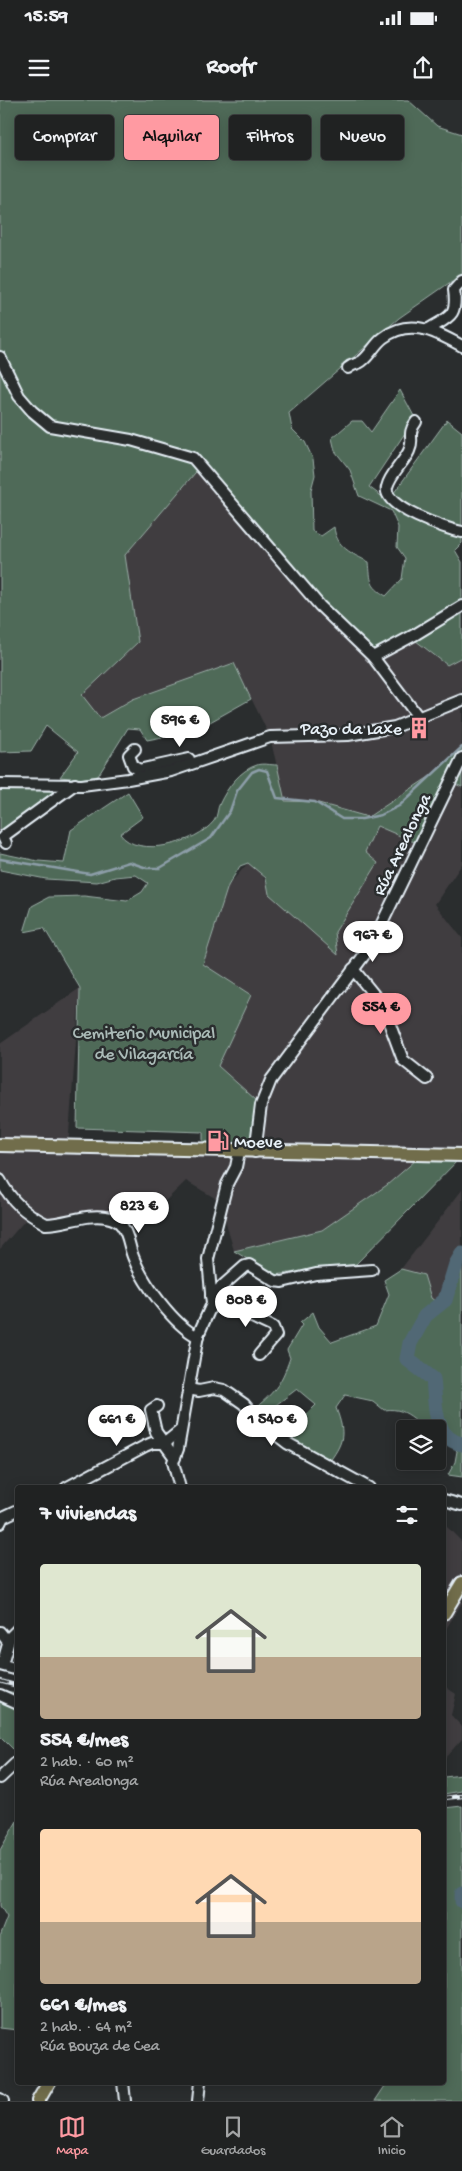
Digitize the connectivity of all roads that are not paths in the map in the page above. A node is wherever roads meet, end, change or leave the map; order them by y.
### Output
1 (462, 281) edge
2 (428, 329) junction
3 (462, 346) edge
4 (0, 357) edge
5 (348, 368) dead end
6 (416, 422) dead end
7 (462, 532) edge
8 (462, 606) edge
9 (373, 657) junction
10 (462, 700) edge
11 (419, 718) junction
12 (135, 749) dead end
13 (215, 756) junction
14 (462, 758) edge
15 (0, 784) edge
16 (75, 784) junction
17 (6, 843) dead end
18 (353, 969) junction
19 (427, 1079) dead end
20 (0, 1145) edge
21 (239, 1152) junction
22 (255, 1152) junction
23 (462, 1155) edge
24 (0, 1180) edge
25 (372, 1270) dead end
26 (211, 1300) junction
27 (198, 1337) junction
28 (259, 1355) dead end
29 (188, 1389) junction
30 (157, 1406) dead end
31 (181, 1430) junction
32 (164, 1442) junction
33 (175, 1458) junction
34 (72, 1485) edge
35 (179, 1485) edge
36 (364, 1485) edge
37 (446, 1501) edge
38 (462, 1505) edge
39 (15, 1511) edge
40 (0, 1523) edge
41 (462, 1583) edge
42 (446, 1610) edge
43 (0, 1632) edge
44 (15, 1633) edge
45 (8, 1642) junction
46 (1, 1665) edge
47 (15, 1669) edge
48 (0, 1695) edge
49 (15, 1702) edge
50 (15, 1764) edge
51 (0, 1778) edge
52 (47, 2085) edge
53 (123, 2085) edge
54 (200, 2085) edge
55 (38, 2101) edge
56 (124, 2101) edge
57 (198, 2101) edge

1 - 2 street
2 - 3 street
2 - 5 street
4 - 9 street
6 - 7 street
8 - 9 street
9 - 11 street
10 - 11 street
11 - 13 street
12 - 13 street
13 - 16 street
14 - 18 street, Rúa Arealonga
15 - 16 street
16 - 17 street
18 - 19 street
18 - 22 street, Rúa Arealonga
20 - 21 main road
21 - 22 main road
21 - 26 street
22 - 23 main road
24 - 27 street
25 - 26 street
26 - 27 street
26 - 28 street
27 - 29 street
29 - 31 street
29 - 36 street
30 - 32 street
31 - 32 street
31 - 33 street
32 - 33 street
32 - 34 street
33 - 35 street
37 - 38 street
39 - 40 street
41 - 42 main road
43 - 45 street
44 - 45 street
45 - 46 street
46 - 47 street
48 - 49 street
50 - 51 street
52 - 55 main road
53 - 56 street
54 - 57 street

